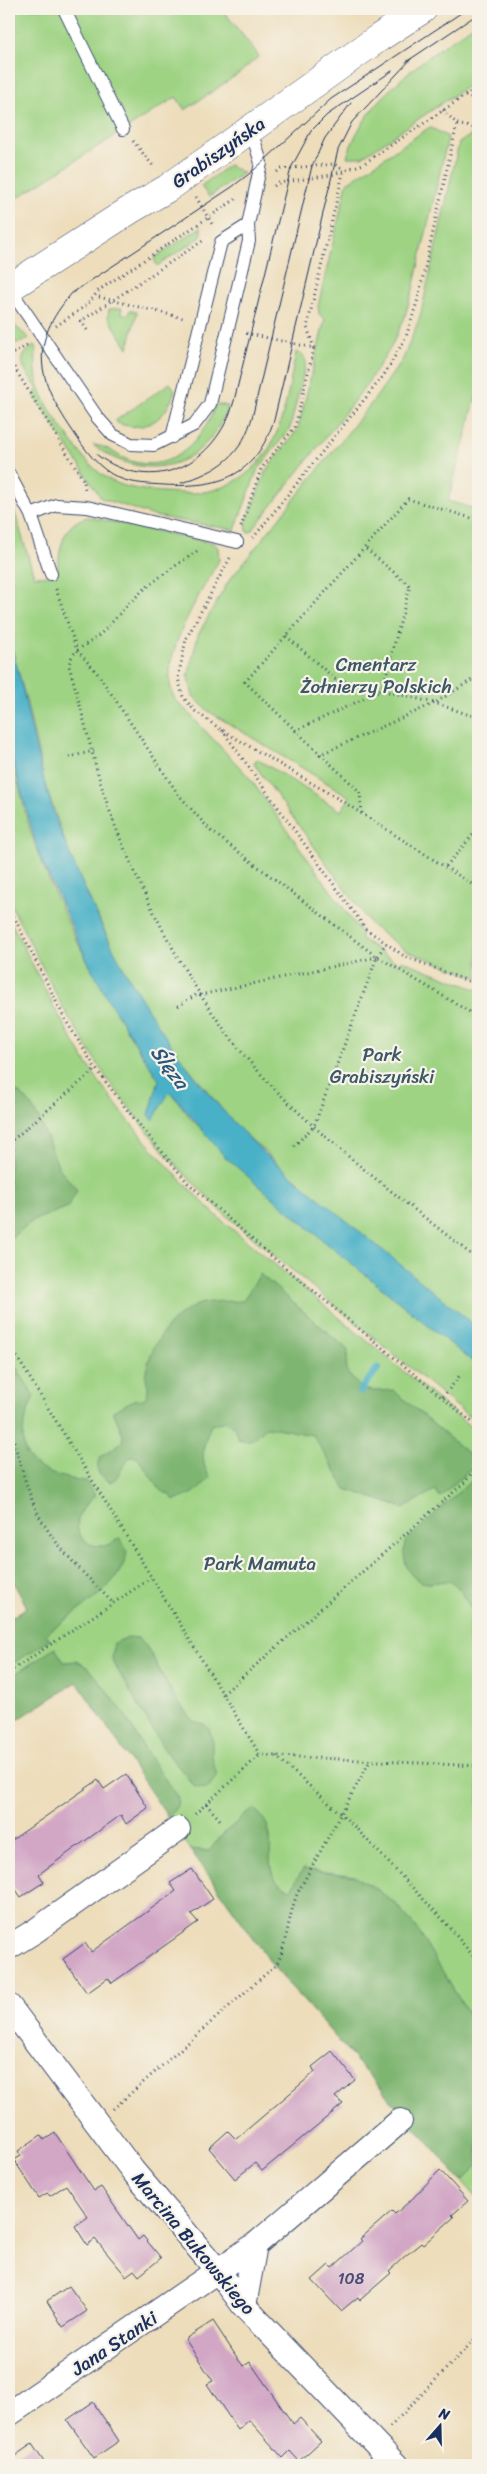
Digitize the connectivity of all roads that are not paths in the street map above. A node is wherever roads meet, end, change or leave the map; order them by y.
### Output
1 (64, 9) edge
2 (423, 9) edge
3 (123, 129) dead end
4 (247, 132) junction
5 (248, 225) junction
6 (9, 288) edge
7 (172, 438) junction
8 (9, 474) edge
9 (31, 515) junction
10 (237, 542) road end
11 (52, 574) road end
12 (178, 1829) road end
13 (9, 1947) edge
14 (9, 2006) edge
15 (400, 2121) dead end
16 (255, 2244) junction
17 (218, 2271) junction
18 (244, 2306) junction
19 (9, 2414) edge
20 (396, 2465) edge

1 - 3 lane
2 - 4 main road, Grabiszyńska
4 - 5 lane
4 - 6 main road, Grabiszyńska
5 - 7 lane
5 - 7 lane
6 - 7 lane
8 - 9 lane
9 - 10 lane
9 - 11 lane
12 - 13 street
14 - 17 street, Marcina Bukowskiego
15 - 16 street, Jana Stanki
16 - 17 street, Jana Stanki
16 - 18 street
17 - 18 street, Marcina Bukowskiego
17 - 19 street, Jana Stanki
18 - 20 street, Marcina Bukowskiego

